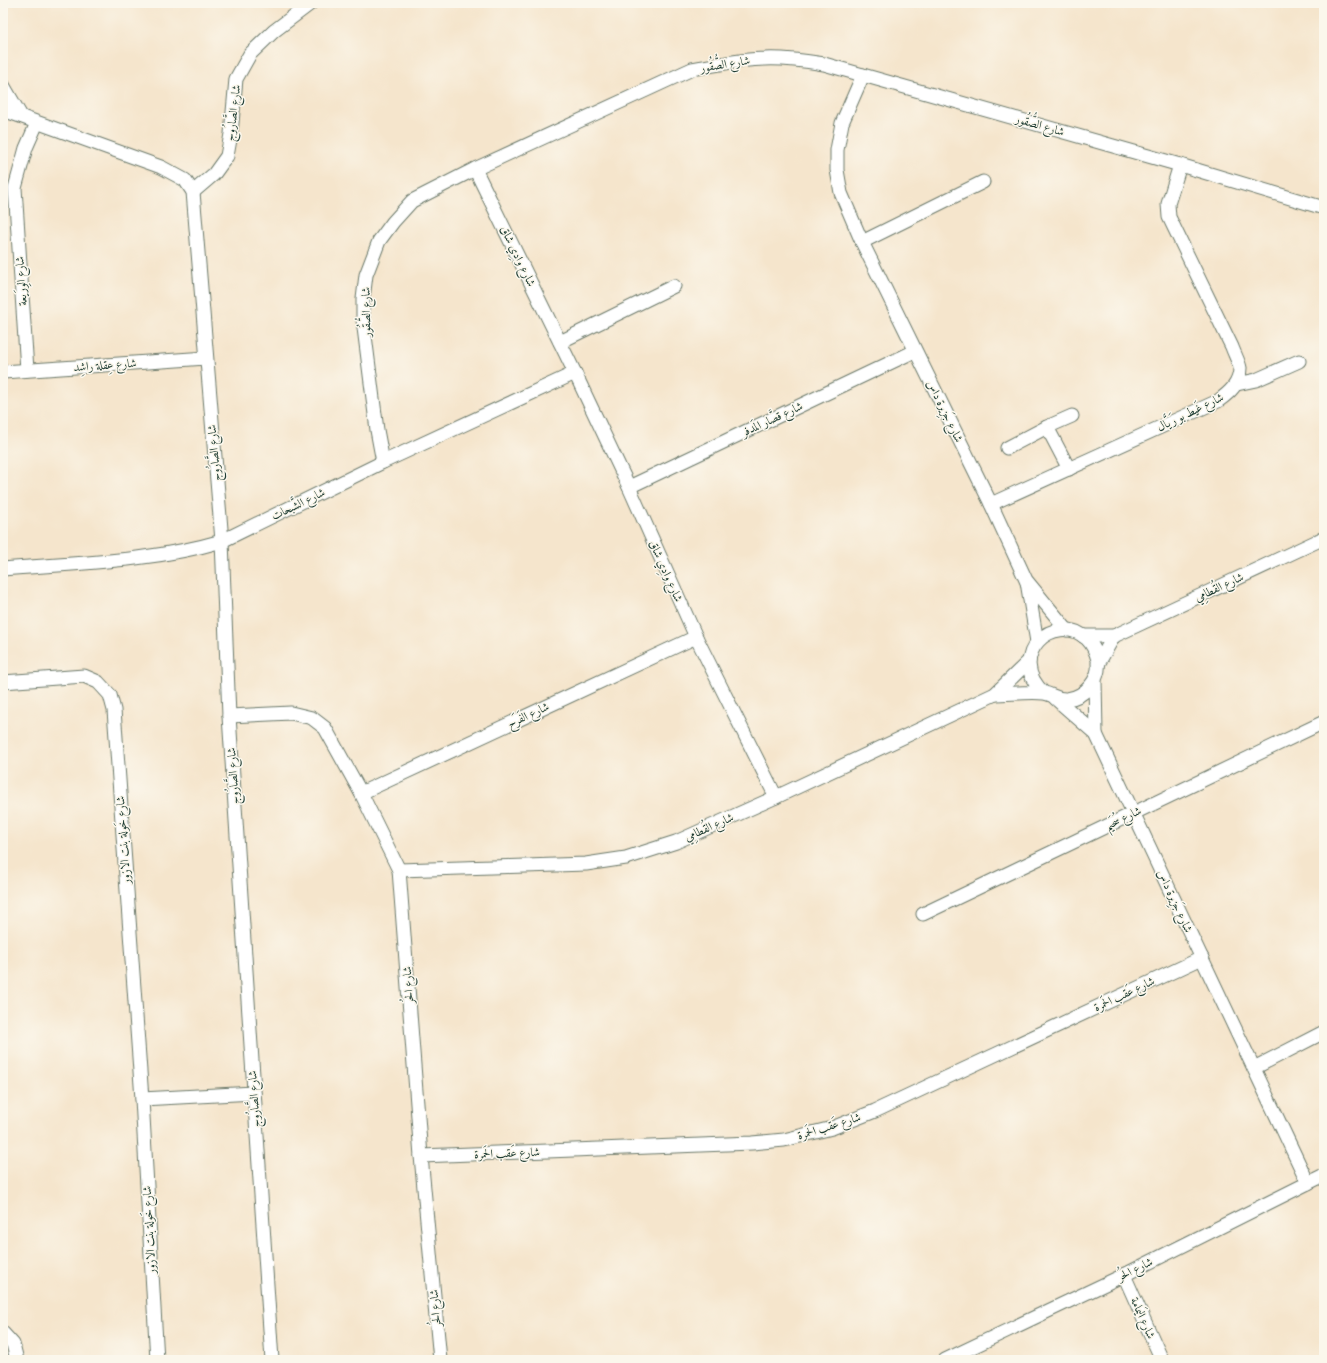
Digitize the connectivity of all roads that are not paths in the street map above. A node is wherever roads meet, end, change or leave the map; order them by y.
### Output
1 (311, 3) edge
2 (863, 75) junction
3 (3, 85) edge
4 (3, 110) edge
5 (21, 116) junction
6 (37, 123) junction
7 (1180, 165) junction
8 (475, 169) junction
9 (983, 182) dead end
10 (193, 192) junction
11 (1324, 208) edge
12 (862, 242) junction
13 (674, 286) dead end
14 (560, 342) junction
15 (915, 351) junction
16 (206, 358) junction
17 (1299, 360) dead end
18 (27, 370) junction
19 (3, 372) edge
20 (575, 373) junction
21 (1237, 384) junction
22 (1072, 416) dead end
23 (1047, 428) junction
24 (1007, 448) dead end
25 (383, 462) junction
26 (1069, 469) junction
27 (628, 487) junction
28 (991, 504) junction
29 (1324, 538) edge
30 (222, 541) junction
31 (3, 569) edge
32 (1026, 580) junction
33 (1067, 630) junction
34 (1083, 636) junction
35 (1114, 636) junction
36 (696, 638) junction
37 (1037, 642) junction
38 (1029, 661) junction
39 (1098, 664) junction
40 (1095, 680) junction
41 (3, 682) edge
42 (995, 694) junction
43 (1050, 695) junction
44 (229, 716) junction
45 (1324, 722) edge
46 (1096, 734) junction
47 (361, 793) junction
48 (776, 797) junction
49 (1133, 813) junction
50 (399, 870) junction
51 (923, 914) dead end
52 (1202, 958) junction
53 (1324, 1032) edge
54 (1254, 1068) junction
55 (254, 1092) junction
56 (142, 1099) junction
57 (421, 1156) junction
58 (1324, 1175) edge
59 (1308, 1183) junction
60 (1124, 1275) junction
61 (3, 1332) edge
62 (17, 1360) edge
63 (157, 1360) edge
64 (272, 1360) edge
65 (440, 1360) edge
66 (945, 1360) edge
67 (1162, 1360) edge

1 - 10 street, شارع الصَّارُوج
2 - 7 street, شارع الصُّقُور
2 - 8 street, شارع الصُّقُور
2 - 12 street, شارع جَزِيرة داس
3 - 5 street
4 - 5 street
5 - 6 street
6 - 10 street
6 - 18 street, شارع الوِرَيعة
7 - 11 street, شارع الصُّقُور
7 - 21 street, شارع غَيط بو رَيَّال
8 - 14 street, شارع وادِي شاق
8 - 25 street, شارع الصُّقُور
9 - 12 street
10 - 16 street, شارع الصَّارُوج
12 - 15 street, شارع جَزِيرة داس
13 - 14 street
14 - 20 street, شارع وادِي شاق
15 - 27 street, شارع قصَّار المَدفر
15 - 28 street, شارع جَزِيرة داس
16 - 18 street, شارع عِقلة راشِد
16 - 30 street, شارع الصَّارُوج
17 - 21 street
18 - 19 street, شارع عِقلة راشِد
20 - 25 street, شارع الشَّبحات
20 - 27 street, شارع وادِي شاق
21 - 26 street, شارع غَيط بو رَيَّال
22 - 23 street
23 - 24 street
23 - 26 street
25 - 30 street, شارع الشَّبحات
26 - 28 street, شارع غَيط بو رَيَّال
27 - 36 street, شارع وادِي شاق
28 - 32 street, شارع جَزِيرة داس
29 - 35 street, شارع القُطامِي
30 - 31 street, شارع الشَّبحات
30 - 44 street, شارع الصَّارُوج
32 - 33 street, شارع جَزِيرة داس
32 - 37 street, شارع جَزِيرة داس
33 - 34 street
33 - 37 street
34 - 35 street, شارع القُطامِي
34 - 39 street
35 - 39 street
36 - 47 street, شارع الفَرَح
36 - 48 street, شارع وادِي شاق
37 - 38 street
38 - 42 street, شارع القُطامِي
38 - 43 street
39 - 40 street
40 - 43 street
40 - 46 street, شارع جَزِيرة داس
41 - 56 street, شارع خَولة بنت الازور
42 - 43 street, شارع القُطامِي
42 - 48 street, شارع القُطامِي
43 - 46 street, شارع جَزِيرة داس
44 - 47 street, شارع الحُر
44 - 55 street, شارع الصَّارُوج
45 - 49 street, شارع سُحَيم
46 - 49 street, شارع جَزِيرة داس
47 - 50 street, شارع الحُر
48 - 50 street, شارع القُطامِي
49 - 51 street, شارع سُحَيم
49 - 52 street, شارع جَزِيرة داس
50 - 57 street, شارع الحُر
52 - 54 street, شارع جَزِيرة داس
52 - 57 street, شارع عَقب الحَمرة
53 - 54 street
54 - 59 street, شارع جَزِيرة داس
55 - 56 street
55 - 64 street, شارع الصَّارُوج
56 - 63 street, شارع خَولة بنت الازور
57 - 65 street, شارع الحُر
58 - 59 street, شارع الحُر
59 - 60 street, شارع الحُر
60 - 66 street, شارع الحُر
60 - 67 street, شارع اليَمامة
61 - 62 street

